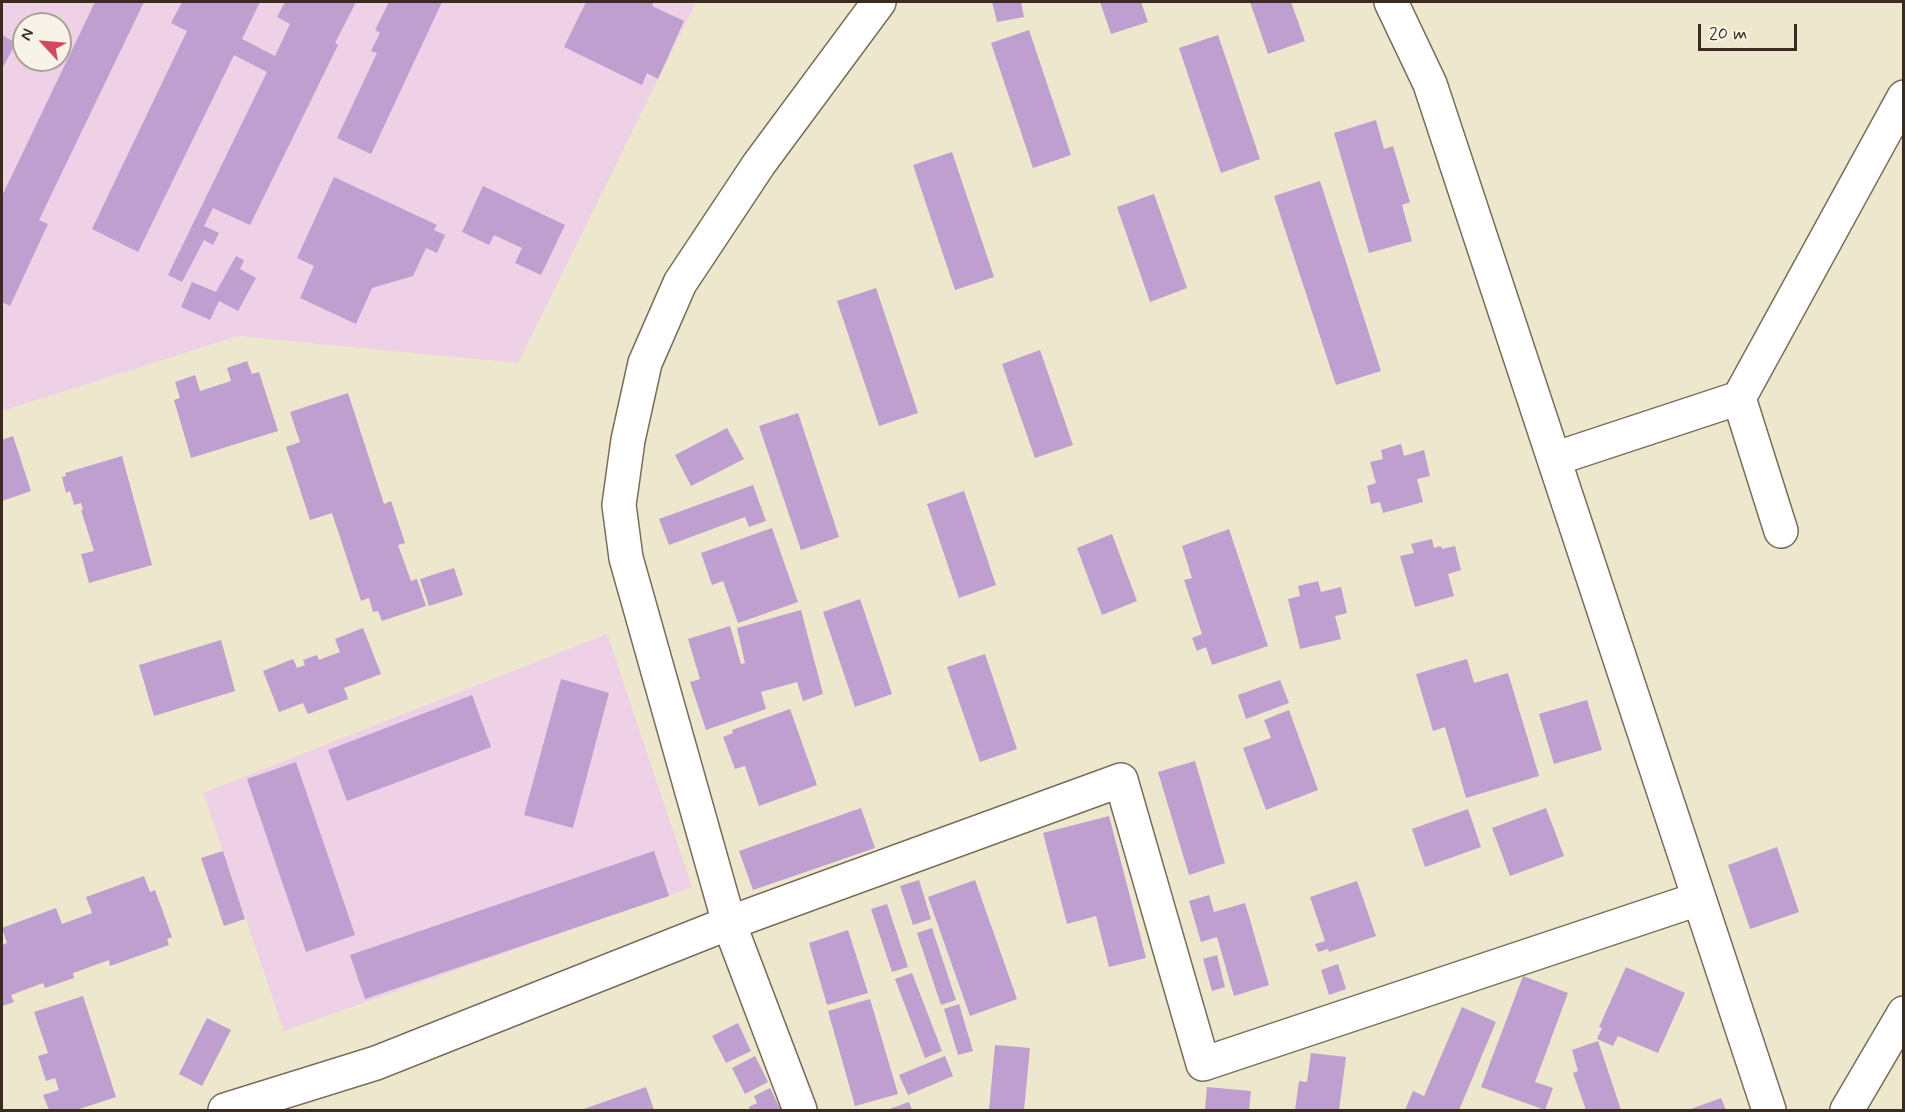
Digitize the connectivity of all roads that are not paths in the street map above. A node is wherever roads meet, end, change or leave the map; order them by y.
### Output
1 (879, 2) edge
2 (1391, 2) edge
3 (1904, 97) edge
4 (1739, 398) junction
5 (1554, 459) junction
6 (1781, 531) dead end
7 (1698, 899) junction
8 (729, 923) junction
9 (1904, 1012) edge
10 (225, 1110) edge
11 (800, 1110) edge
12 (1769, 1110) edge
13 (1847, 1110) edge

1 - 8 street
2 - 5 street
3 - 4 street
4 - 5 street
4 - 6 street
5 - 7 street
7 - 8 street
7 - 12 street
8 - 10 street
8 - 11 street
9 - 13 street

